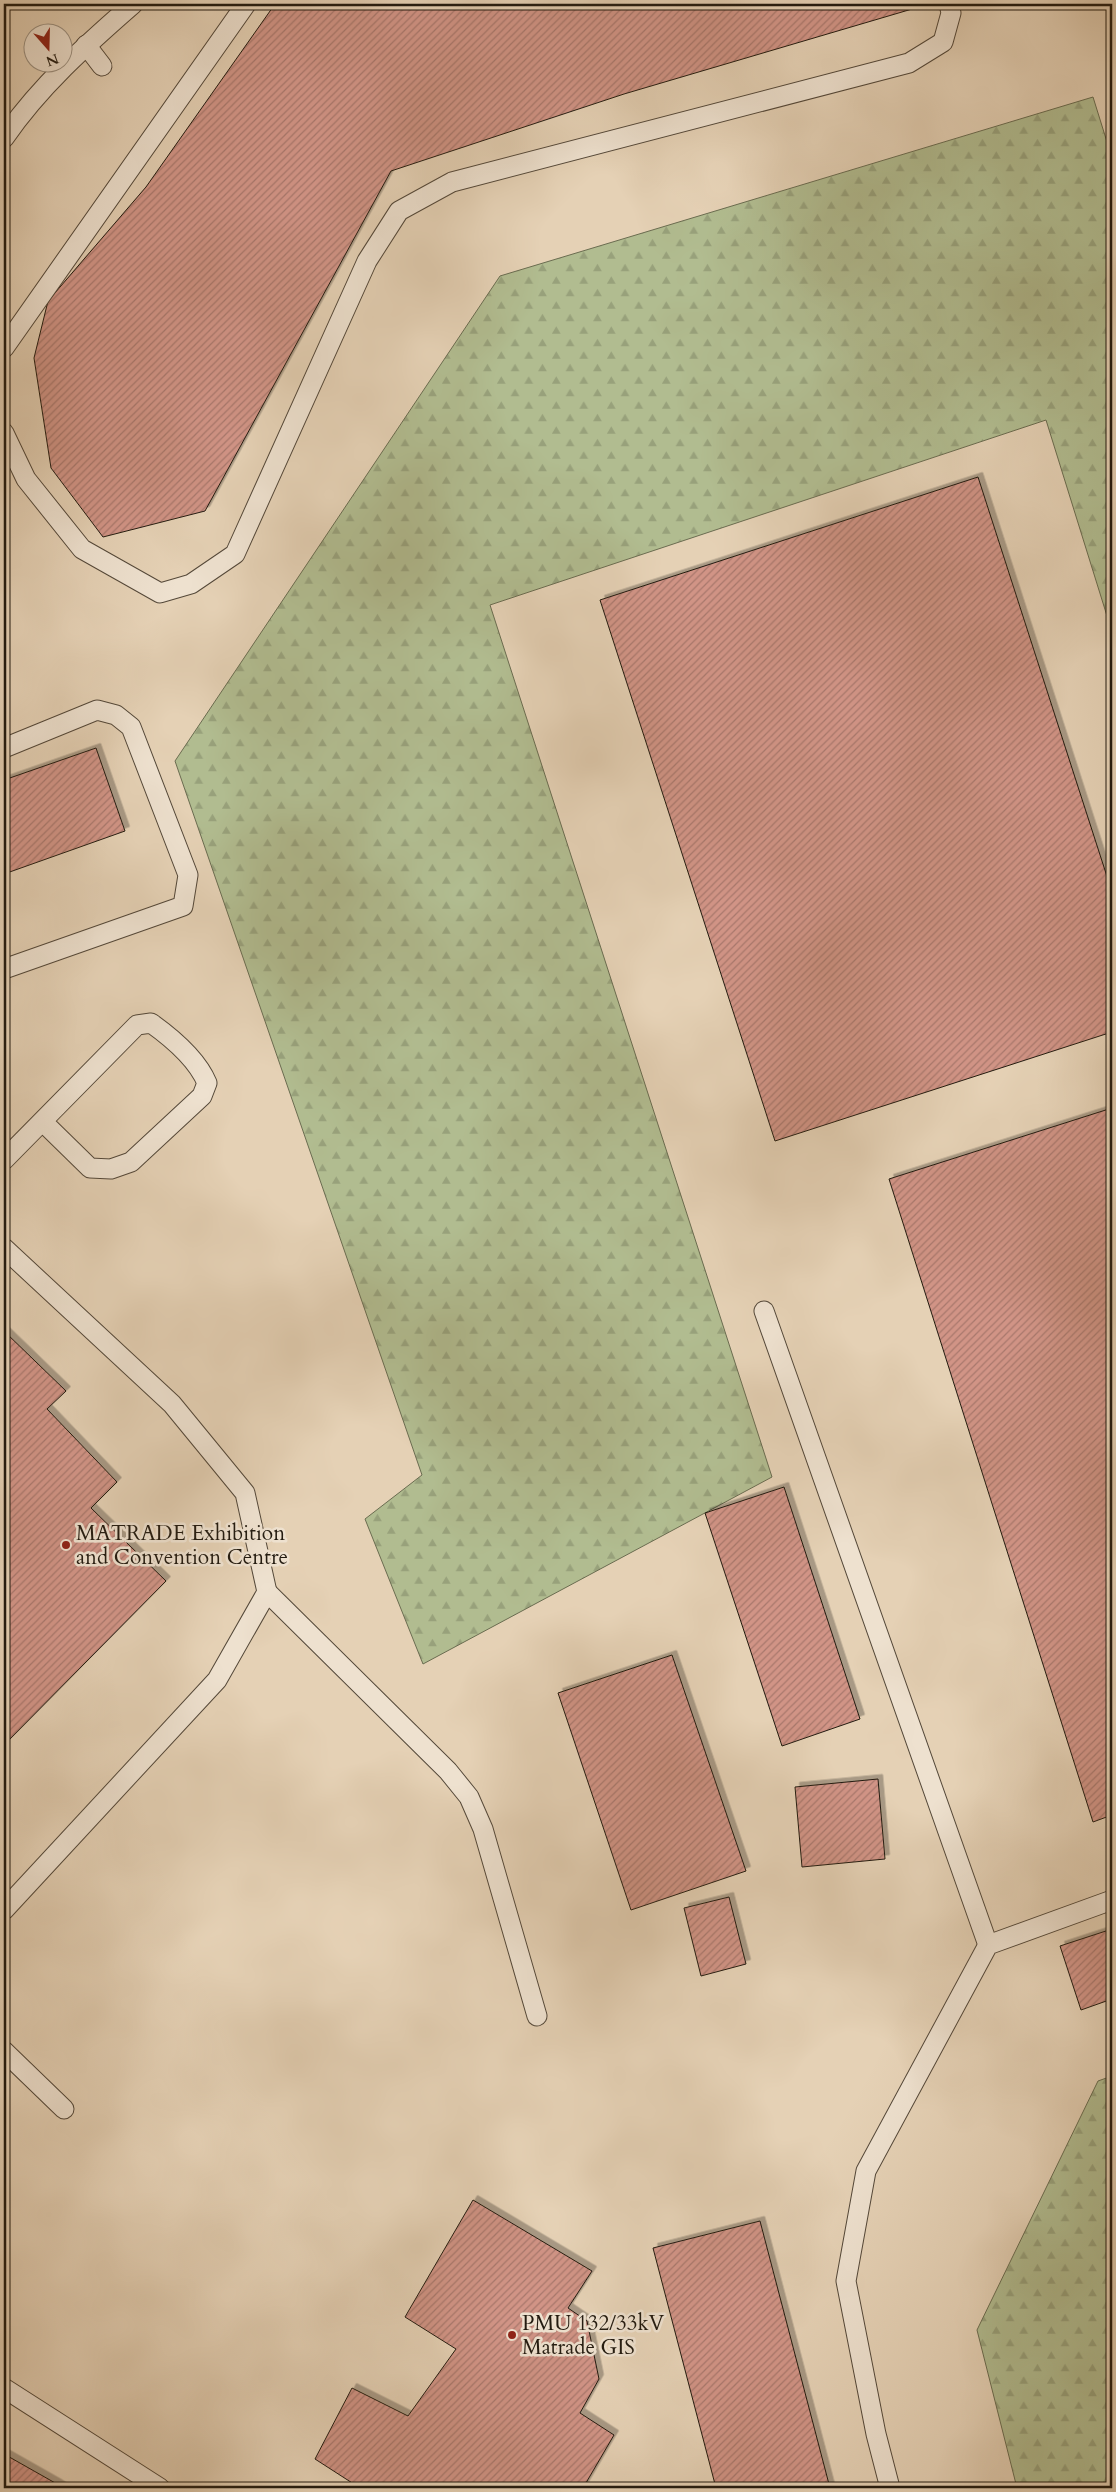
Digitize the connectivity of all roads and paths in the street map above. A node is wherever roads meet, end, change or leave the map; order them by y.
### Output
1 (132, 4) edge
2 (246, 4) edge
3 (949, 4) edge
4 (86, 45) junction
5 (102, 66) dead end
6 (4, 138) edge
7 (4, 348) edge
8 (4, 433) edge
9 (4, 748) edge
10 (4, 969) edge
11 (43, 1122) junction
12 (4, 1160) edge
13 (4, 1248) edge
14 (764, 1311) dead end
15 (267, 1592) junction
16 (1112, 1900) edge
17 (4, 1910) edge
18 (988, 1945) junction
19 (537, 2016) dead end
20 (4, 2051) edge
21 (64, 2109) dead end
22 (4, 2388) edge
23 (160, 2488) edge
24 (890, 2488) edge

1 - 4 lane
2 - 7 lane
3 - 8 lane
4 - 5 lane
4 - 6 lane
9 - 10 lane
11 - 11 lane
11 - 12 lane
13 - 15 lane
14 - 18 lane
15 - 17 lane
15 - 19 lane
16 - 18 lane
18 - 24 lane
20 - 21 lane
22 - 23 lane

